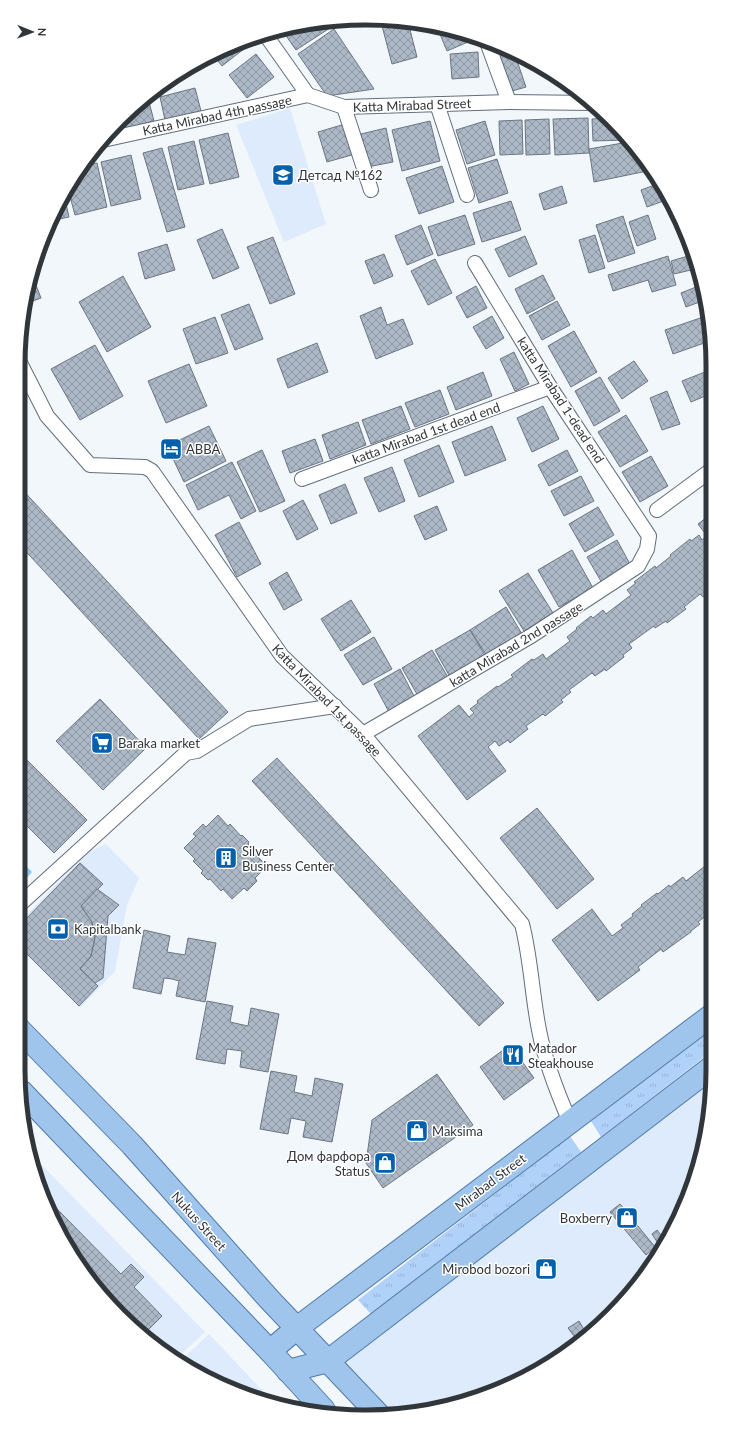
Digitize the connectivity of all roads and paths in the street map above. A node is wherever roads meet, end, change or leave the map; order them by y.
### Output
1 (269, 39) edge
2 (489, 48) edge
3 (308, 95) junction
4 (509, 102) junction
5 (583, 103) edge
6 (437, 104) junction
7 (344, 107) junction
8 (112, 138) edge
9 (371, 190) dead end
10 (466, 194) dead end
11 (475, 263) dead end
12 (25, 373) edge
13 (550, 387) junction
14 (706, 474) edge
15 (302, 479) dead end
16 (657, 510) dead end
17 (649, 536) joint
18 (335, 706) junction
19 (363, 734) junction
20 (25, 900) edge
21 (706, 1020) edge
22 (25, 1035) edge
23 (706, 1072) edge
24 (26, 1097) edge
25 (570, 1122) junction
26 (297, 1328) junction
27 (270, 1351) junction
28 (328, 1362) junction
29 (288, 1371) junction
30 (321, 1407) edge
31 (374, 1410) edge

1 - 3 street
2 - 4 street
3 - 7 street, Katta Mirabad Street
3 - 8 street, Katta Mirabad 4th passage
4 - 5 street, Katta Mirabad Street
4 - 6 street, Katta Mirabad Street
6 - 7 street, Katta Mirabad Street
6 - 10 street
7 - 9 street
11 - 13 street, katta Mirabad 1-dead end
12 - 18 street, Katta Mirabad 1st passage
13 - 15 street, katta Mirabad 1st dead end
13 - 17 street, katta Mirabad 1-dead end
14 - 16 street
17 - 19 street, katta Mirabad 2nd passage
18 - 19 street, Katta Mirabad 1st passage
18 - 20 street
19 - 25 street, Katta Mirabad 1st passage
21 - 25 main road, Mirabad Street
22 - 26 main road, Nukus Street
23 - 28 main road
24 - 27 main road
25 - 26 main road, Mirabad Street
26 - 27 main road, Mirabad Street
26 - 28 main road, Nukus Street
26 - 29 main road
27 - 29 main road
28 - 29 main road
28 - 31 main road, Nukus Street
29 - 30 main road

